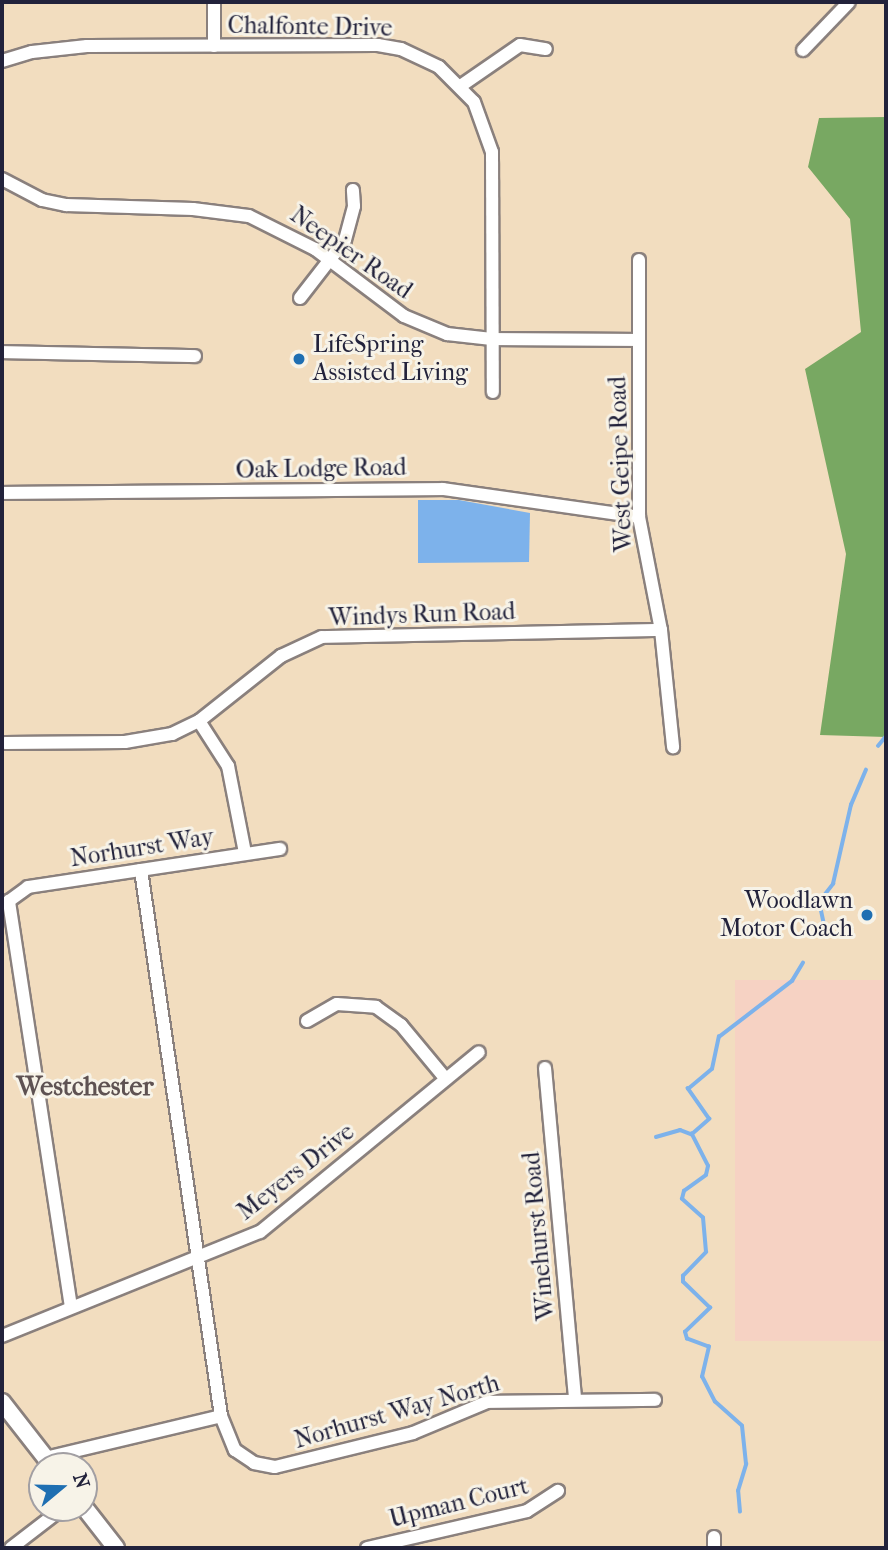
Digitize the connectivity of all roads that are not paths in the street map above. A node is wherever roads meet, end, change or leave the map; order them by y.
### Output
1 (214, 2) edge
2 (849, 2) edge
3 (214, 46) junction
4 (546, 48) dead end
5 (803, 50) dead end
6 (2, 61) edge
7 (462, 85) junction
8 (2, 179) edge
9 (353, 190) dead end
10 (639, 260) dead end
11 (331, 261) junction
12 (300, 298) dead end
13 (492, 340) junction
14 (638, 340) junction
15 (2, 352) edge
16 (195, 356) dead end
17 (493, 392) dead end
18 (2, 493) edge
19 (639, 517) junction
20 (661, 630) junction
21 (199, 721) junction
22 (5, 743) dead end
23 (673, 747) dead end
24 (280, 849) dead end
25 (245, 853) junction
26 (141, 870) junction
27 (307, 1021) dead end
28 (479, 1052) dead end
29 (545, 1069) dead end
30 (445, 1078) junction
31 (198, 1257) junction
32 (71, 1307) junction
33 (2, 1336) edge
34 (575, 1399) junction
35 (655, 1400) dead end
36 (2, 1402) edge
37 (221, 1416) junction
38 (40, 1452) edge
39 (86, 1452) edge
40 (558, 1491) dead end
41 (45, 1522) edge
42 (96, 1522) edge
43 (11, 1548) edge
44 (116, 1548) edge
45 (367, 1548) edge

1 - 3 street
2 - 5 street
3 - 6 street, Chalfonte Drive
3 - 7 street, Chalfonte Drive
4 - 7 street
7 - 13 street, Chalfonte Drive
8 - 11 street, Neepier Road
9 - 11 street
10 - 14 street, West Geipe Road
11 - 12 street
11 - 13 street, Neepier Road
13 - 14 street, Neepier Road
13 - 17 street, Chalfonte Drive
14 - 19 street, West Geipe Road
15 - 16 street
18 - 19 street, Oak Lodge Road
19 - 20 street, West Geipe Road
20 - 21 street, Windys Run Road
20 - 23 street, West Geipe Road
21 - 22 street, Windys Run Road
21 - 25 street
24 - 25 street, Norhurst Way
25 - 26 street, Norhurst Way
26 - 31 street
26 - 32 street, Norhurst Way
27 - 30 street
28 - 30 street, Meyers Drive
29 - 34 street, Winehurst Road
30 - 31 street, Meyers Drive
31 - 32 street, Meyers Drive
31 - 37 street, Norhurst Way North
32 - 33 street, Meyers Drive
34 - 35 street, Norhurst Way North
34 - 37 street, Norhurst Way North
36 - 38 street
37 - 39 street
40 - 45 street, Upman Court
41 - 43 street
42 - 44 street

